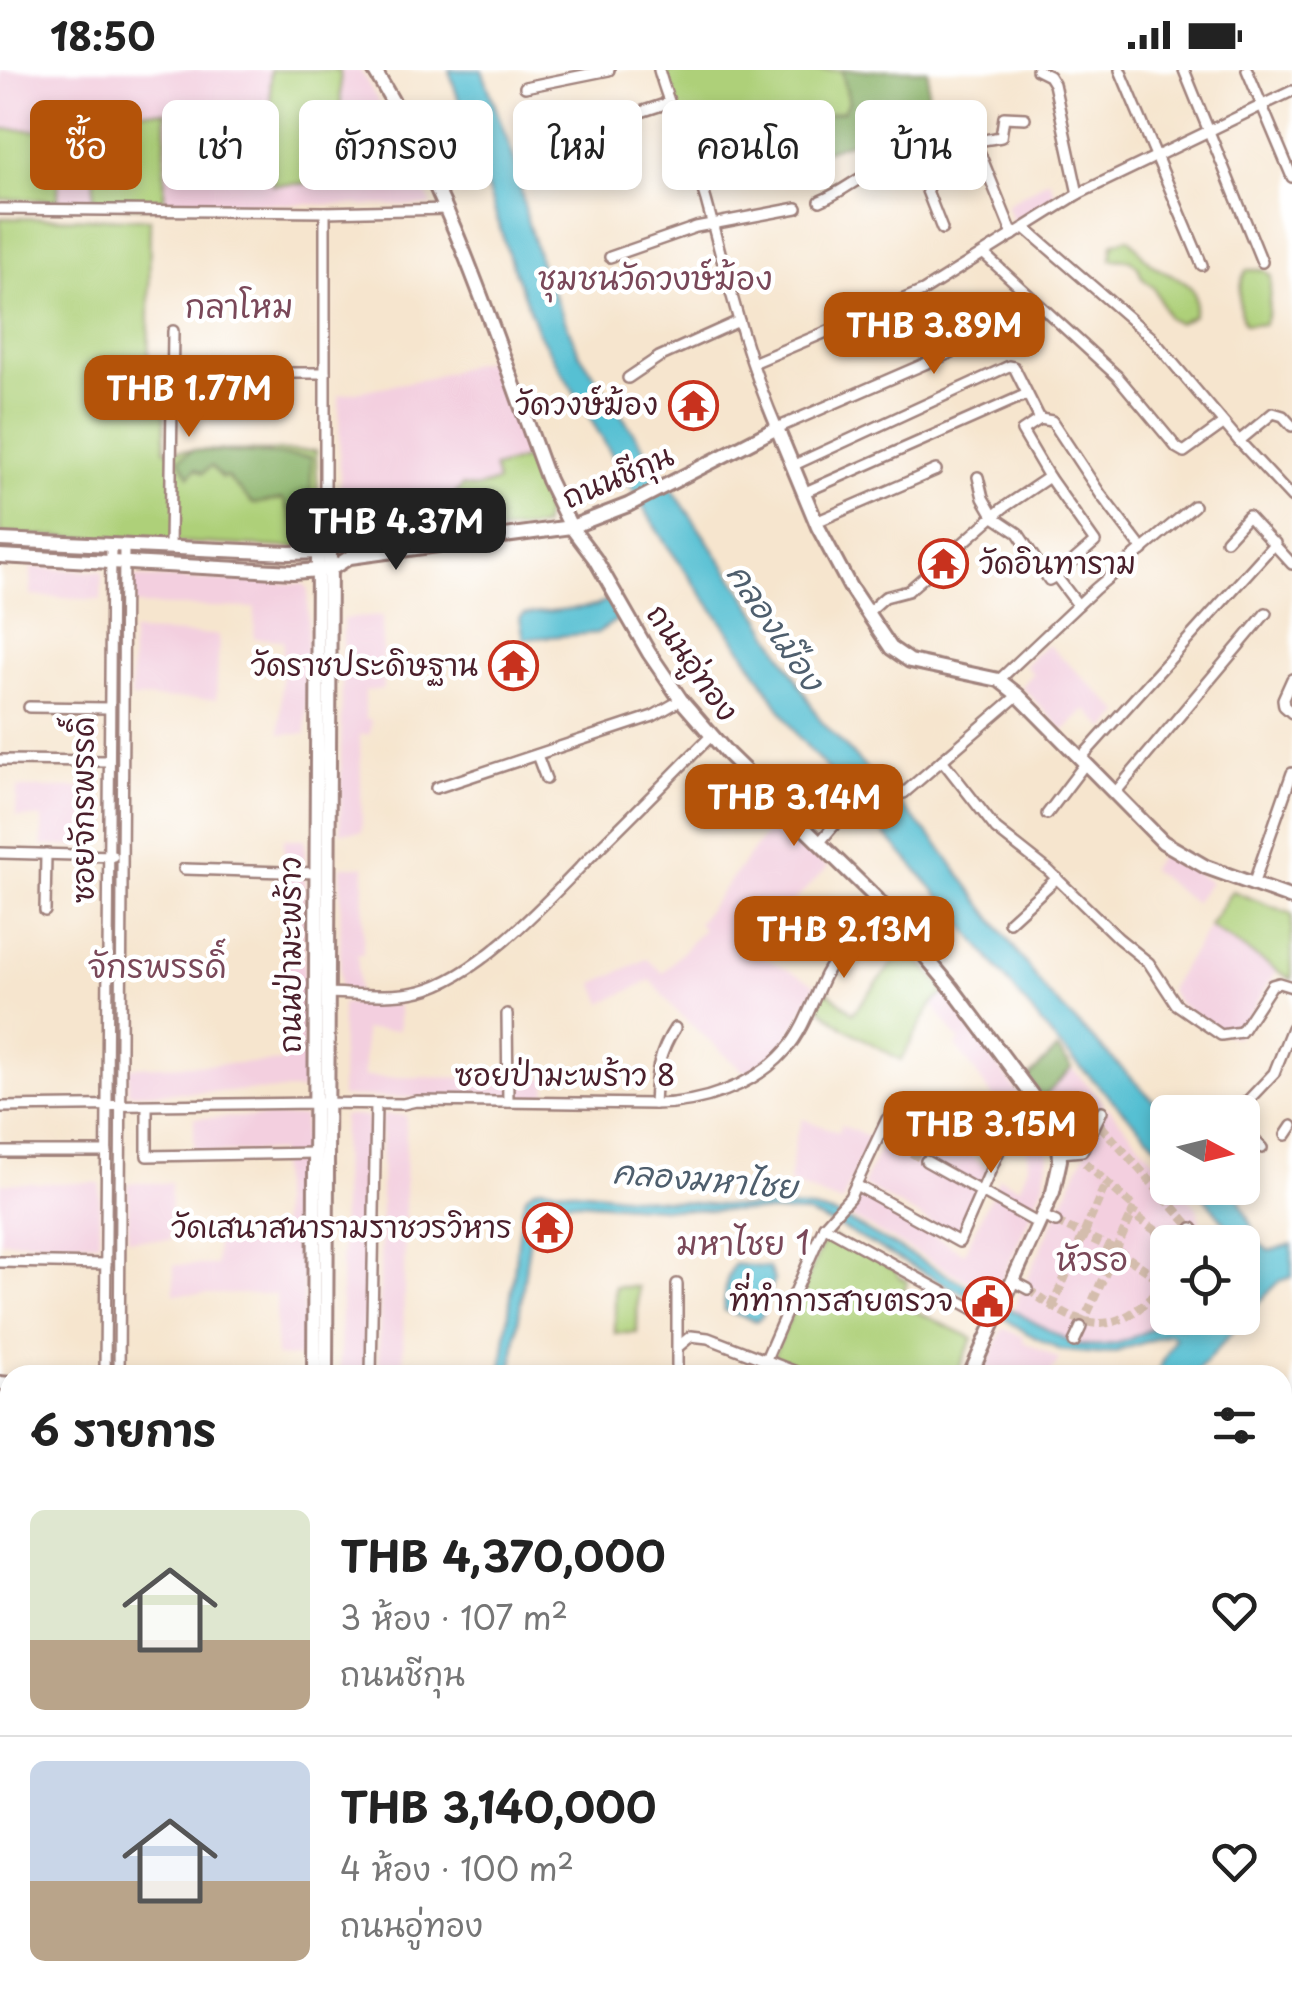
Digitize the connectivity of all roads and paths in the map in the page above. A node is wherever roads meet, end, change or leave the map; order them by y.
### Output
1 (374, 70) edge
2 (609, 70) edge
3 (658, 70) edge
4 (1037, 70) edge
5 (1120, 70) edge
6 (1184, 70) edge
7 (1247, 70) edge
8 (525, 87) dead end
9 (1292, 90) edge
10 (667, 100) edge
11 (1261, 105) junction
12 (1025, 118) dead end
13 (1209, 130) junction
14 (987, 139) edge
15 (1154, 156) junction
16 (987, 171) edge
17 (1292, 177) edge
18 (855, 183) edge
19 (702, 190) edge
20 (927, 190) edge
21 (1078, 194) junction
22 (820, 201) dead end
23 (798, 208) dead end
24 (447, 209) junction
25 (0, 210) edge
26 (325, 212) junction
27 (712, 224) junction
28 (1025, 228) junction
29 (942, 230) dead end
30 (1013, 236) junction
31 (984, 254) junction
32 (610, 257) dead end
33 (1262, 262) dead end
34 (1202, 265) dead end
35 (738, 321) junction
36 (173, 332) dead end
37 (990, 336) dead end
38 (753, 364) junction
39 (325, 372) junction
40 (172, 373) junction
41 (628, 378) dead end
42 (1027, 394) junction
43 (1040, 419) junction
44 (1224, 424) junction
45 (1292, 426) edge
46 (777, 428) junction
47 (1239, 441) junction
48 (792, 466) junction
49 (936, 470) dead end
50 (978, 476) dead end
51 (1049, 477) junction
52 (803, 493) junction
53 (1292, 498) edge
54 (1194, 506) dead end
55 (994, 517) junction
56 (816, 522) junction
57 (571, 527) junction
58 (0, 540) edge
59 (1226, 540) dead end
60 (1276, 543) junction
61 (118, 545) junction
62 (170, 548) junction
63 (1144, 550) junction
64 (324, 552) junction
65 (0, 556) edge
66 (350, 558) junction
67 (117, 563) junction
68 (1292, 564) edge
69 (325, 570) junction
70 (1056, 576) junction
71 (1078, 605) junction
72 (866, 613) junction
73 (1266, 613) dead end
74 (1292, 678) edge
75 (109, 679) junction
76 (123, 680) junction
77 (998, 680) junction
78 (1018, 695) junction
79 (681, 700) junction
80 (28, 707) dead end
81 (109, 708) junction
82 (1292, 712) edge
83 (711, 736) junction
84 (538, 755) junction
85 (0, 760) edge
86 (942, 760) junction
87 (108, 761) junction
88 (1083, 762) junction
89 (1292, 772) edge
90 (546, 780) dead end
91 (436, 788) dead end
92 (904, 793) dead end
93 (1114, 794) junction
94 (847, 810) dead end
95 (1047, 814) dead end
96 (819, 843) junction
97 (0, 853) edge
98 (46, 854) junction
99 (108, 856) junction
100 (120, 856) junction
101 (184, 869) dead end
102 (317, 873) junction
103 (1058, 878) junction
104 (1254, 885) junction
105 (877, 898) junction
106 (1292, 898) edge
107 (46, 912) dead end
108 (1009, 922) dead end
109 (1292, 987) edge
110 (329, 993) junction
111 (507, 1014) dead end
112 (108, 1025) junction
113 (121, 1025) junction
114 (675, 1028) dead end
115 (1292, 1028) edge
116 (1253, 1095) edge
117 (508, 1102) junction
118 (322, 1103) junction
119 (376, 1104) junction
120 (654, 1104) junction
121 (147, 1106) junction
122 (107, 1107) junction
123 (120, 1107) junction
124 (0, 1108) edge
125 (887, 1120) dead end
126 (1100, 1120) dead end
127 (983, 1121) dead end
128 (4, 1152) edge
129 (107, 1152) junction
130 (1060, 1152) junction
131 (1078, 1152) junction
132 (315, 1154) junction
133 (926, 1161) tunnel mouth
134 (1085, 1163) tunnel mouth
135 (856, 1185) junction
136 (982, 1194) junction
137 (1040, 1220) junction
138 (1056, 1222) tunnel mouth
139 (826, 1224) junction
140 (106, 1226) junction
141 (120, 1227) junction
142 (0, 1262) edge
143 (106, 1264) junction
144 (1014, 1280) junction
145 (677, 1284) dead end
146 (1028, 1289) tunnel mouth
147 (999, 1313) junction
148 (106, 1320) junction
149 (119, 1321) junction
150 (1081, 1327) tunnel mouth
151 (1074, 1342) dead end
152 (679, 1346) junction
153 (766, 1358) junction
154 (106, 1365) edge
155 (118, 1365) edge
156 (314, 1365) edge
157 (326, 1365) edge
158 (372, 1365) edge
159 (678, 1365) edge
160 (763, 1365) edge
161 (782, 1365) edge
162 (975, 1365) edge

1 - 24 main road, ถนนอู่ทอง
2 - 8 street
3 - 10 street
4 - 21 street
5 - 15 street
6 - 13 street
7 - 11 street
9 - 11 street
11 - 13 street
11 - 17 street
12 - 14 street
13 - 15 street
13 - 33 street
15 - 21 street
15 - 34 street
16 - 30 street
18 - 22 street
19 - 27 street
20 - 29 street
21 - 28 street
23 - 27 street
24 - 26 street
24 - 57 main road, ถนนอู่ทอง
25 - 26 street
26 - 39 street, ถนนป่ามะพร้าว
27 - 32 street
27 - 35 street
28 - 30 street
28 - 44 street
30 - 31 street
31 - 38 street
31 - 44 street
35 - 38 street
35 - 41 street
36 - 40 street
37 - 46 street
38 - 46 street
39 - 40 street
39 - 64 street, ถนนป่ามะพร้าว
40 - 62 street
42 - 43 street
42 - 48 street
42 - 52 street
43 - 51 street
43 - 63 street
44 - 47 street
45 - 47 street
46 - 48 main road
46 - 57 main road, ถนนชีกุน
47 - 53 street
48 - 52 main road
49 - 56 street
50 - 55 street
51 - 55 street
51 - 70 street
52 - 56 main road
54 - 63 street
55 - 70 street
55 - 72 street
56 - 72 main road
57 - 66 main road, ถนนชีกุน
57 - 79 main road, ถนนอู่ทอง
58 - 61 main road, ถนนชีกุน
59 - 60 street
60 - 68 street
60 - 88 street
61 - 62 main road, ถนนชีกุน
61 - 67 street, ซอยจักรพรรดิ์
62 - 64 main road, ถนนชีกุน
63 - 71 street
64 - 66 main road, ถนนชีกุน
64 - 69 main road, ถนนป่ามะพร้าว
65 - 67 main road, ถนนชีกุน
66 - 69 main road, ถนนชีกุน
67 - 69 main road, ถนนชีกุน
67 - 75 street, ซอยจักรพรรดิ์
67 - 76 street, ซอยจักรพรรดิ์
69 - 102 main road, ถนนป่ามะพร้าว
69 - 110 main road, ถนนป่ามะพร้าว
70 - 71 street
71 - 77 street
72 - 77 main road
73 - 93 street
74 - 82 street
75 - 76 street
75 - 81 street, ซอยจักรพรรดิ์
76 - 100 street, ซอยจักรพรรดิ์
77 - 78 main road
78 - 86 street
78 - 88 main road
79 - 83 main road, ถนนอู่ทอง
79 - 84 street
80 - 81 street
81 - 87 street, ซอยจักรพรรดิ์
83 - 96 main road, ถนนอู่ทอง
83 - 110 street
84 - 90 street
84 - 91 street
85 - 87 street
86 - 92 street
86 - 103 street
87 - 99 street, ซอยจักรพรรดิ์
88 - 93 main road
88 - 95 street
89 - 104 street
93 - 104 main road
94 - 96 street
96 - 105 main road, ถนนอู่ทอง
97 - 98 street
98 - 99 street
98 - 107 street
99 - 100 street
99 - 112 street, ซอยจักรพรรดิ์
100 - 113 street, ซอยจักรพรรดิ์
101 - 102 street
102 - 118 main road, ถนนป่ามะพร้าว
103 - 108 street
103 - 109 street
104 - 106 main road
105 - 120 street, ซอยป่ามะพร้าว 8
105 - 130 main road, ถนนอู่ทอง
110 - 118 main road, ถนนป่ามะพร้าว
111 - 117 street
112 - 113 street
112 - 122 street, ซอยจักรพรรดิ์
113 - 123 street, ซอยจักรพรรดิ์
114 - 120 street
115 - 116 street
117 - 119 street, ซอยป่ามะพร้าว 8
117 - 120 street, ซอยป่ามะพร้าว 8
118 - 119 street, ซอยป่ามะพร้าว 8
118 - 121 street, ซอยป่ามะพร้าว 8
118 - 132 main road, ถนนป่ามะพร้าว
118 - 157 main road, ถนนป่ามะพร้าว
119 - 158 street
121 - 123 street, ซอยป่ามะพร้าว 8
121 - 132 street
122 - 123 street, ซอยป่ามะพร้าว 8
122 - 124 street, ซอยป่ามะพร้าว 8
122 - 129 street, ซอยจักรพรรดิ์
123 - 141 street, ซอยจักรพรรดิ์
125 - 135 street
126 - 131 street
127 - 136 street
128 - 129 street
129 - 140 street, ซอยจักรพรรดิ์
130 - 131 street
130 - 137 main road
131 - 134 street
132 - 156 main road, ถนนป่ามะพร้าว
133 - 136 street
135 - 136 street
135 - 139 street
136 - 137 street
137 - 138 street
137 - 144 main road
139 - 147 street
139 - 153 street
140 - 141 street
140 - 143 street, ซอยจักรพรรดิ์
141 - 149 street, ซอยจักรพรรดิ์
142 - 143 street
143 - 148 street, ซอยจักรพรรดิ์
144 - 146 street
144 - 147 main road
145 - 152 street
147 - 162 main road
148 - 149 street
148 - 154 street, ซอยจักรพรรดิ์
149 - 155 street, ซอยจักรพรรดิ์
150 - 151 street
152 - 153 street
152 - 159 street
153 - 160 street
153 - 161 street

